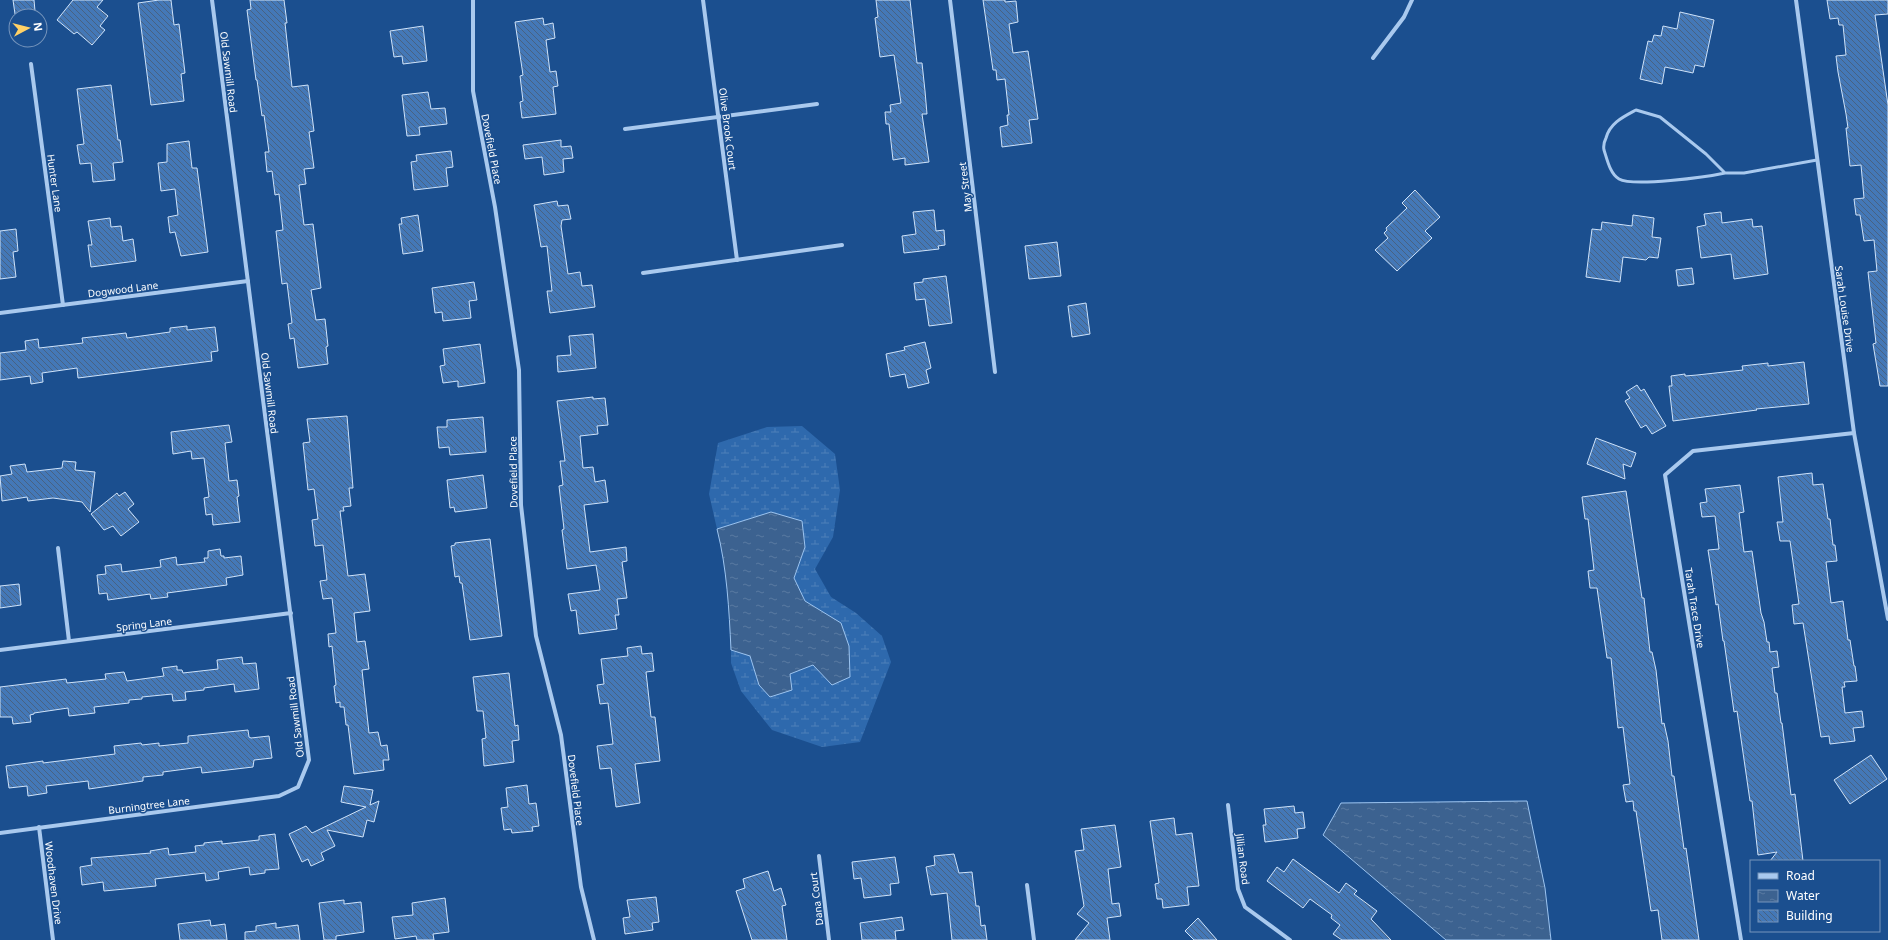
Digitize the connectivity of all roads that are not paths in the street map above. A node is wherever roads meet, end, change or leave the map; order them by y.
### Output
1 (212, 0) edge
2 (472, 0) edge
3 (703, 0) edge
4 (950, 0) edge
5 (1412, 0) edge
6 (1796, 0) edge
7 (1373, 58) dead end
8 (31, 64) dead end
9 (817, 104) dead end
10 (718, 117) junction
11 (624, 129) dead end
12 (1817, 160) junction
13 (1725, 173) junction
14 (842, 245) dead end
15 (737, 260) junction
16 (643, 273) dead end
17 (248, 281) junction
18 (63, 305) junction
19 (0, 313) edge
20 (995, 372) dead end
21 (1854, 433) junction
22 (58, 548) dead end
23 (291, 613) junction
24 (1888, 619) edge
25 (69, 641) junction
26 (0, 650) edge
27 (298, 787) joint
28 (1228, 805) dead end
29 (39, 827) junction
30 (0, 833) edge
31 (819, 856) dead end
32 (1027, 885) dead end
33 (53, 940) edge
34 (594, 940) edge
35 (829, 940) edge
36 (1034, 940) edge
37 (1290, 940) edge
38 (1741, 940) edge

1 - 17 street, Old Sawmill Road
2 - 34 street, Dovefield Place
3 - 10 street, Olive Brook Court
4 - 20 street, May Street
5 - 7 street
6 - 12 street, Sarah Louise Drive
8 - 18 street, Hunter Lane
9 - 10 street
10 - 11 street
10 - 15 street, Olive Brook Court
12 - 13 lane
12 - 21 street, Sarah Louise Drive
13 - 13 lane
14 - 15 street
15 - 16 street
17 - 18 street, Dogwood Lane
17 - 23 street, Old Sawmill Road
18 - 19 street, Dogwood Lane
21 - 24 street, Sarah Louise Drive
21 - 38 street, Tarah Trace Drive
22 - 25 street
23 - 25 street, Spring Lane
23 - 27 street, Old Sawmill Road
25 - 26 street, Spring Lane
27 - 29 street, Burningtree Lane
28 - 37 street, Jillian Road
29 - 30 street, Burningtree Lane
29 - 33 street, Woodhaven Drive
31 - 35 street, Dana Court
32 - 36 street

